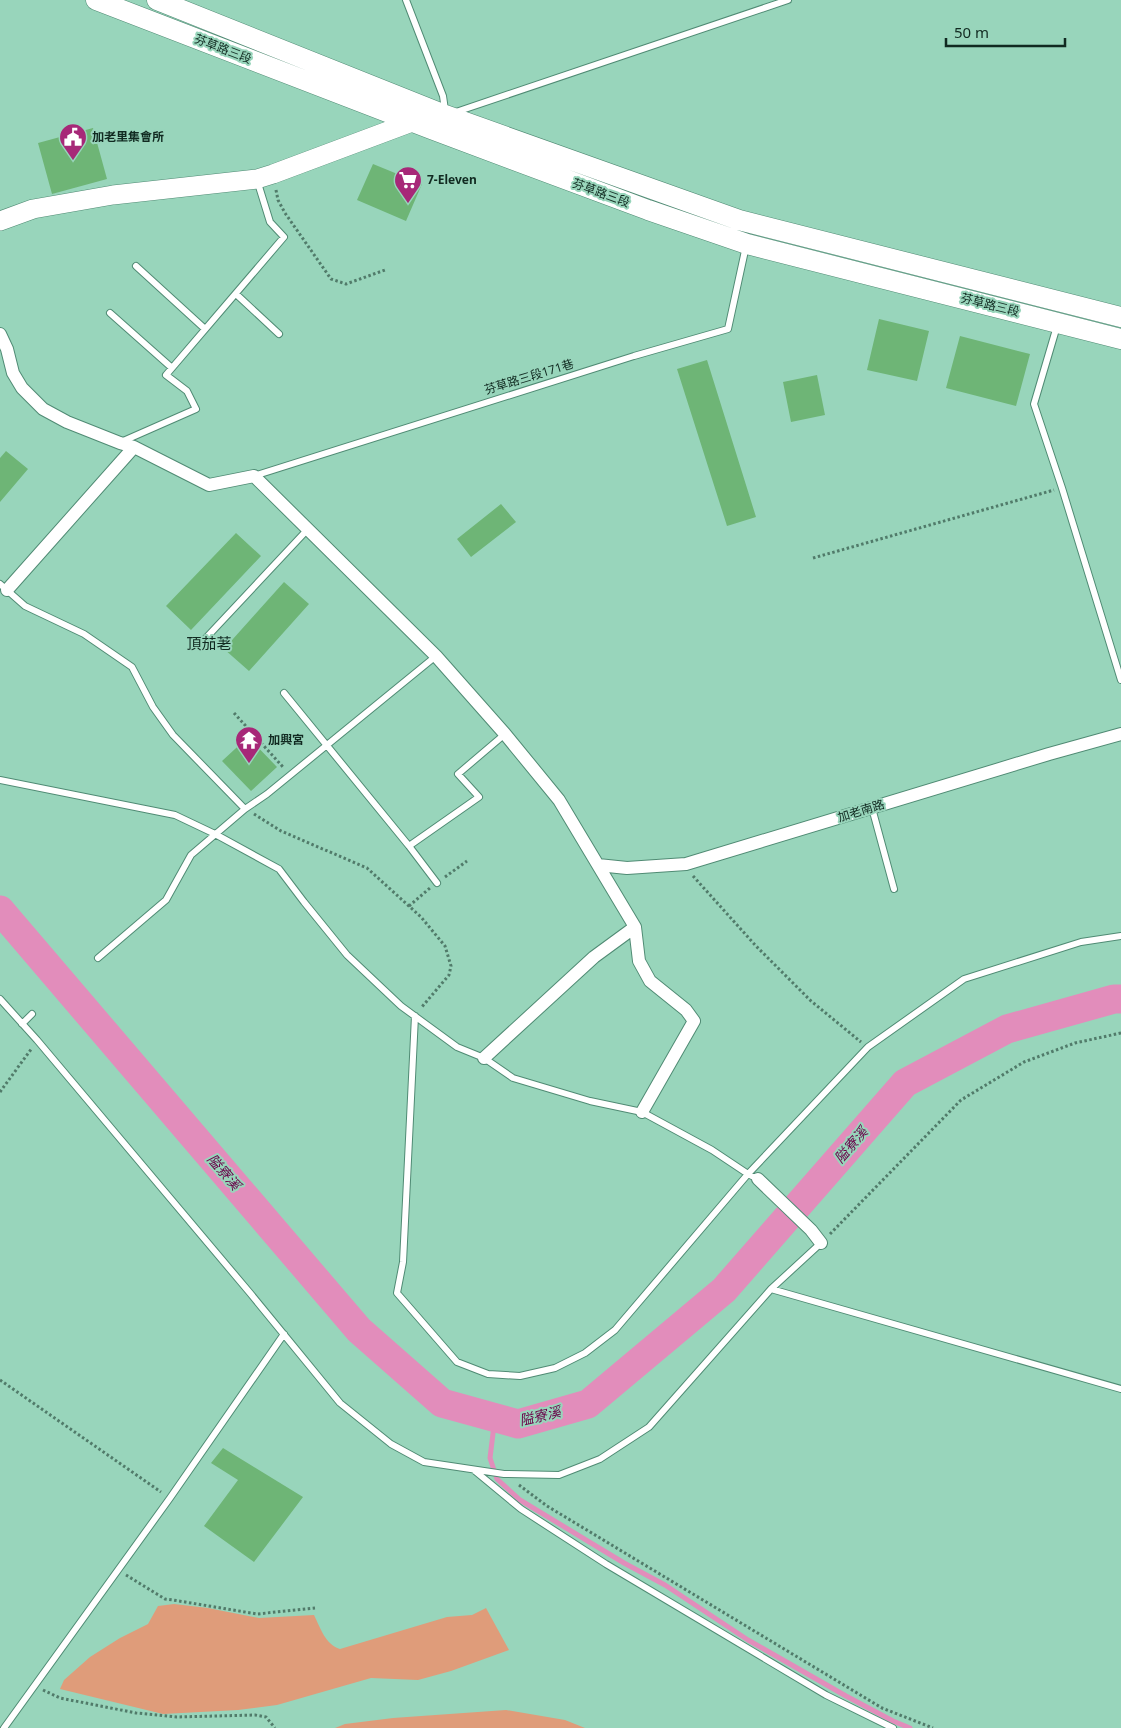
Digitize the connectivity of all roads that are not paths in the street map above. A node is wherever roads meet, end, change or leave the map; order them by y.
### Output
1 (96, 0) edge
2 (157, 0) edge
3 (406, 0) edge
4 (788, 0) edge
5 (445, 115) junction
6 (412, 122) junction
7 (265, 176) junction
8 (0, 221) edge
9 (747, 244) junction
10 (136, 266) dead end
11 (236, 294) junction
12 (110, 313) dead end
13 (1121, 317) edge
14 (1058, 323) junction
15 (205, 329) junction
16 (0, 334) edge
17 (279, 334) dead end
18 (1121, 339) edge
19 (4, 352) edge
20 (172, 368) junction
21 (120, 443) junction
22 (134, 447) junction
23 (254, 476) junction
24 (308, 529) junction
25 (4, 587) edge
26 (205, 639) dead end
27 (436, 656) junction
28 (1121, 680) edge
29 (284, 693) dead end
30 (505, 734) junction
31 (1121, 734) edge
32 (327, 745) junction
33 (0, 780) edge
34 (872, 808) junction
35 (245, 809) junction
36 (215, 834) junction
37 (409, 846) junction
38 (598, 865) junction
39 (437, 883) dead end
40 (894, 889) dead end
41 (635, 927) junction
42 (1121, 936) edge
43 (98, 958) dead end
44 (0, 999) edge
45 (32, 1014) dead end
46 (415, 1016) junction
47 (22, 1024) junction
48 (484, 1058) junction
49 (642, 1112) junction
50 (753, 1177) junction
51 (821, 1243) joint
52 (771, 1289) junction
53 (284, 1334) junction
54 (1121, 1389) edge
55 (474, 1470) junction
56 (4, 1728) edge
57 (894, 1728) edge

1 - 6 main road, 芬草路三段
2 - 5 main road, 芬草路三段
3 - 5 lane
4 - 5 lane
5 - 6 street
5 - 13 main road, 芬草路三段
6 - 7 street
6 - 9 main road, 芬草路三段
7 - 8 street
7 - 11 lane
9 - 14 main road, 芬草路三段
9 - 23 lane, 芬草路三段171巷
10 - 15 lane
11 - 15 lane
11 - 17 lane
12 - 20 lane
14 - 18 main road, 芬草路三段
14 - 28 lane
15 - 20 lane
16 - 19 street
19 - 21 street
20 - 21 lane
21 - 22 street
22 - 23 street
22 - 25 street
23 - 24 street
24 - 26 lane
24 - 27 street
25 - 35 lane
27 - 30 street
27 - 32 lane
29 - 32 lane
30 - 37 lane
30 - 38 street
31 - 34 street, 加老南路
32 - 35 lane
32 - 37 lane
33 - 36 lane
34 - 38 street, 加老南路
34 - 40 lane
35 - 36 lane
36 - 43 lane
36 - 46 lane
37 - 39 lane
38 - 41 street
41 - 48 street
41 - 49 street
42 - 50 lane
44 - 47 lane
45 - 47 lane
46 - 48 lane
46 - 50 lane
47 - 53 lane
48 - 49 lane
49 - 50 lane
50 - 51 street
51 - 52 lane
52 - 54 lane
52 - 55 lane
53 - 55 lane
53 - 56 lane
55 - 57 lane

